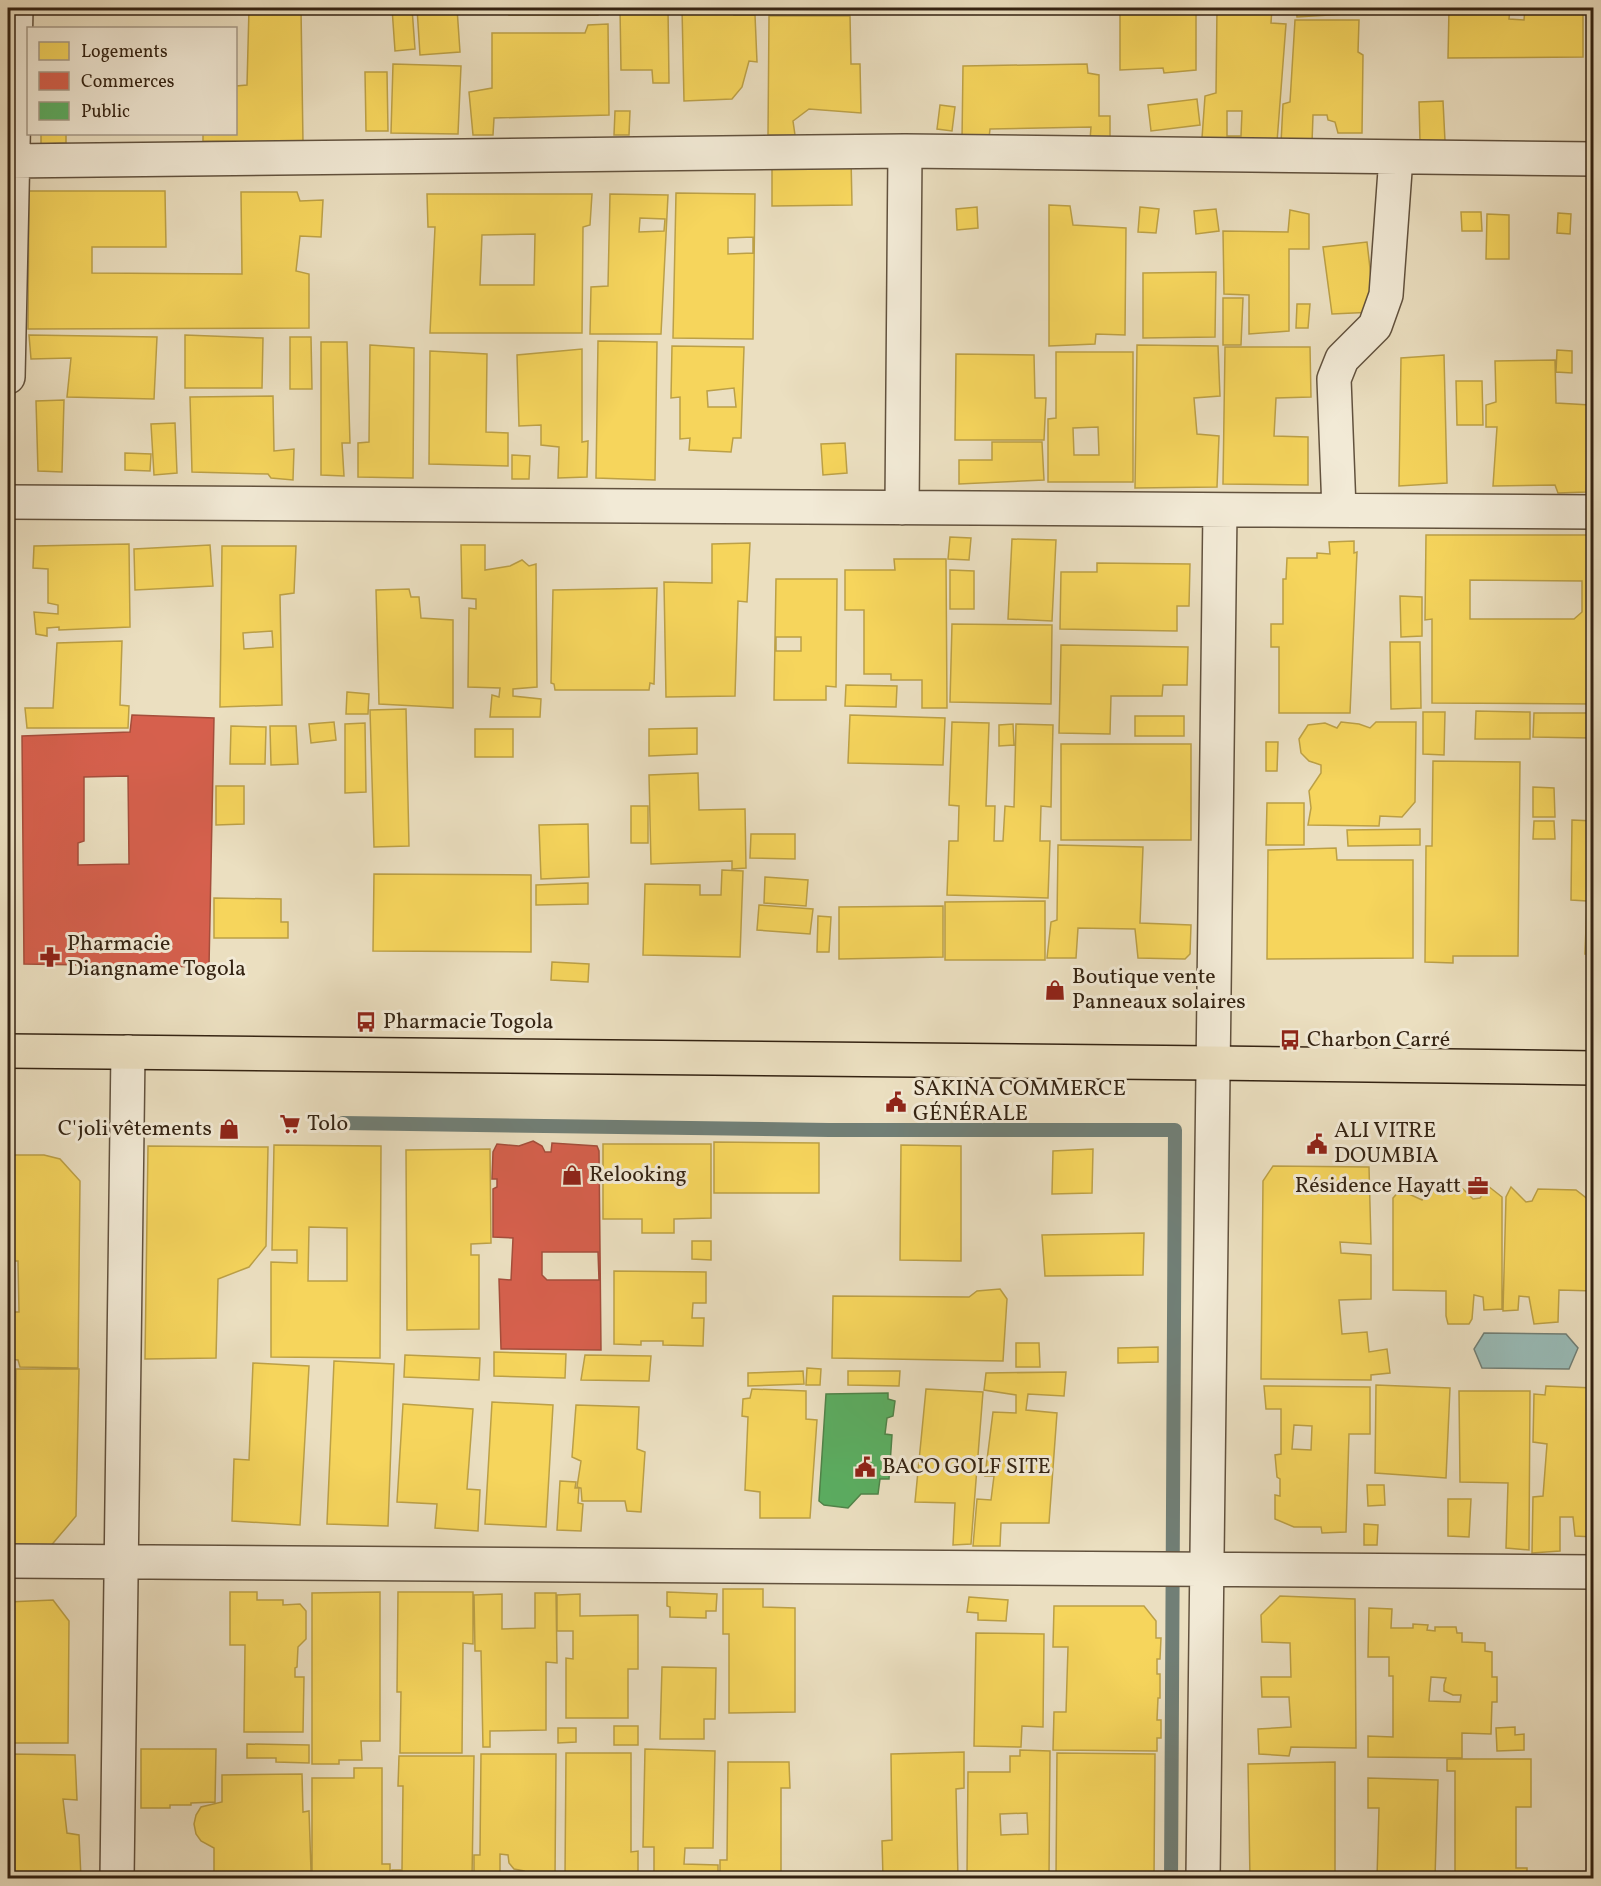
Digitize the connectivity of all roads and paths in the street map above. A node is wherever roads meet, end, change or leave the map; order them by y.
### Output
1 (16, 8) edge
2 (905, 151) junction
3 (1396, 157) junction
4 (1593, 159) edge
5 (11, 160) edge
6 (8, 377) edge
7 (8, 502) edge
8 (902, 508) junction
9 (1220, 510) junction
10 (1339, 510) junction
11 (1593, 512) edge
12 (8, 1051) edge
13 (128, 1052) junction
14 (1213, 1063) junction
15 (1593, 1068) edge
16 (8, 1561) edge
17 (121, 1561) junction
18 (1207, 1569) junction
19 (1593, 1572) edge
20 (117, 1878) edge
21 (1203, 1878) edge

1 - 5 street
2 - 3 street
2 - 5 street
2 - 8 street
3 - 4 street
3 - 10 street
5 - 6 street
7 - 8 street
8 - 9 street
9 - 10 street
9 - 14 street
10 - 11 street
12 - 13 main road
13 - 14 main road
13 - 17 street
14 - 15 main road
14 - 18 street
16 - 17 street
17 - 18 street
17 - 20 street
18 - 19 street
18 - 21 street

